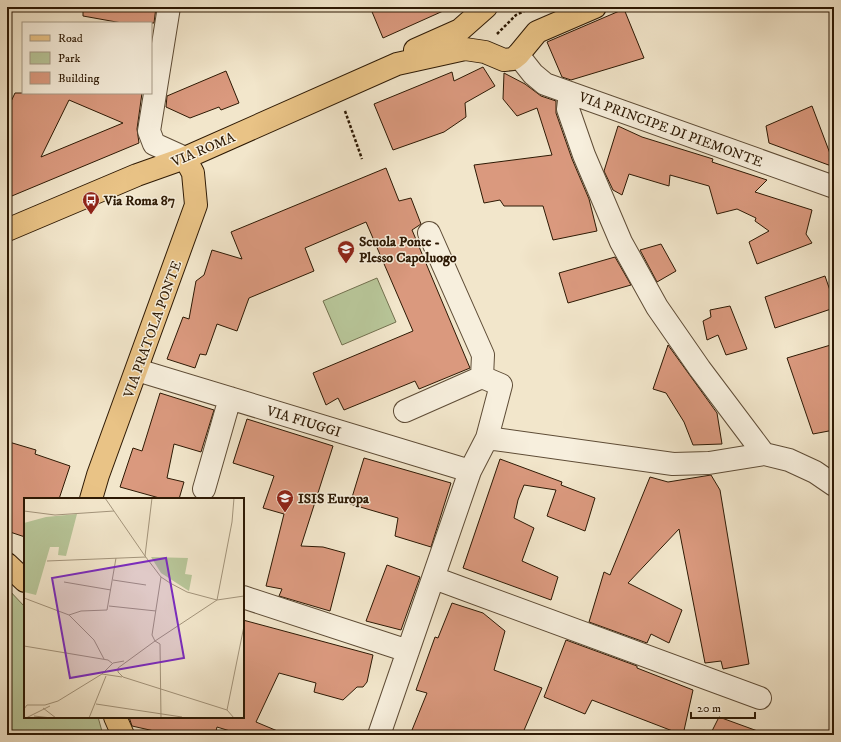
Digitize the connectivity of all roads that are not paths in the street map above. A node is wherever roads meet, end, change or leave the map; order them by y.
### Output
1 (168, 7) edge
2 (486, 7) edge
3 (595, 7) edge
4 (518, 55) junction
5 (397, 64) junction
6 (570, 93) junction
7 (185, 158) junction
8 (834, 188) edge
9 (7, 230) edge
10 (430, 234) dead end
11 (137, 370) junction
12 (482, 377) junction
13 (230, 398) junction
14 (405, 411) dead end
15 (487, 438) junction
16 (764, 454) junction
17 (470, 471) junction
18 (834, 484) edge
19 (204, 489) dead end
20 (91, 498) edge
21 (7, 564) edge
22 (434, 578) junction
23 (24, 580) edge
24 (244, 597) edge
25 (408, 651) junction
26 (760, 698) dead end
27 (114, 718) edge
28 (123, 735) edge
29 (379, 735) edge

1 - 7 street
2 - 5 main road
3 - 4 main road
4 - 5 main road
4 - 6 street, VIA PRINCIPE DI PIEMONTE
5 - 7 main road, VIA ROMA
6 - 8 street, VIA PRINCIPE DI PIEMONTE
6 - 16 street
7 - 9 main road, VIA ROMA
7 - 11 main road, VIA PRATOLA PONTE
10 - 12 street
11 - 13 street, VIA FIUGGI
11 - 20 main road, VIA PRATOLA PONTE
12 - 14 street
12 - 15 street
13 - 17 street, VIA FIUGGI
13 - 19 street
15 - 16 street
15 - 17 street
16 - 18 street
17 - 22 street
21 - 23 main road
22 - 25 street
22 - 26 street
24 - 25 street
25 - 29 street
27 - 28 main road

